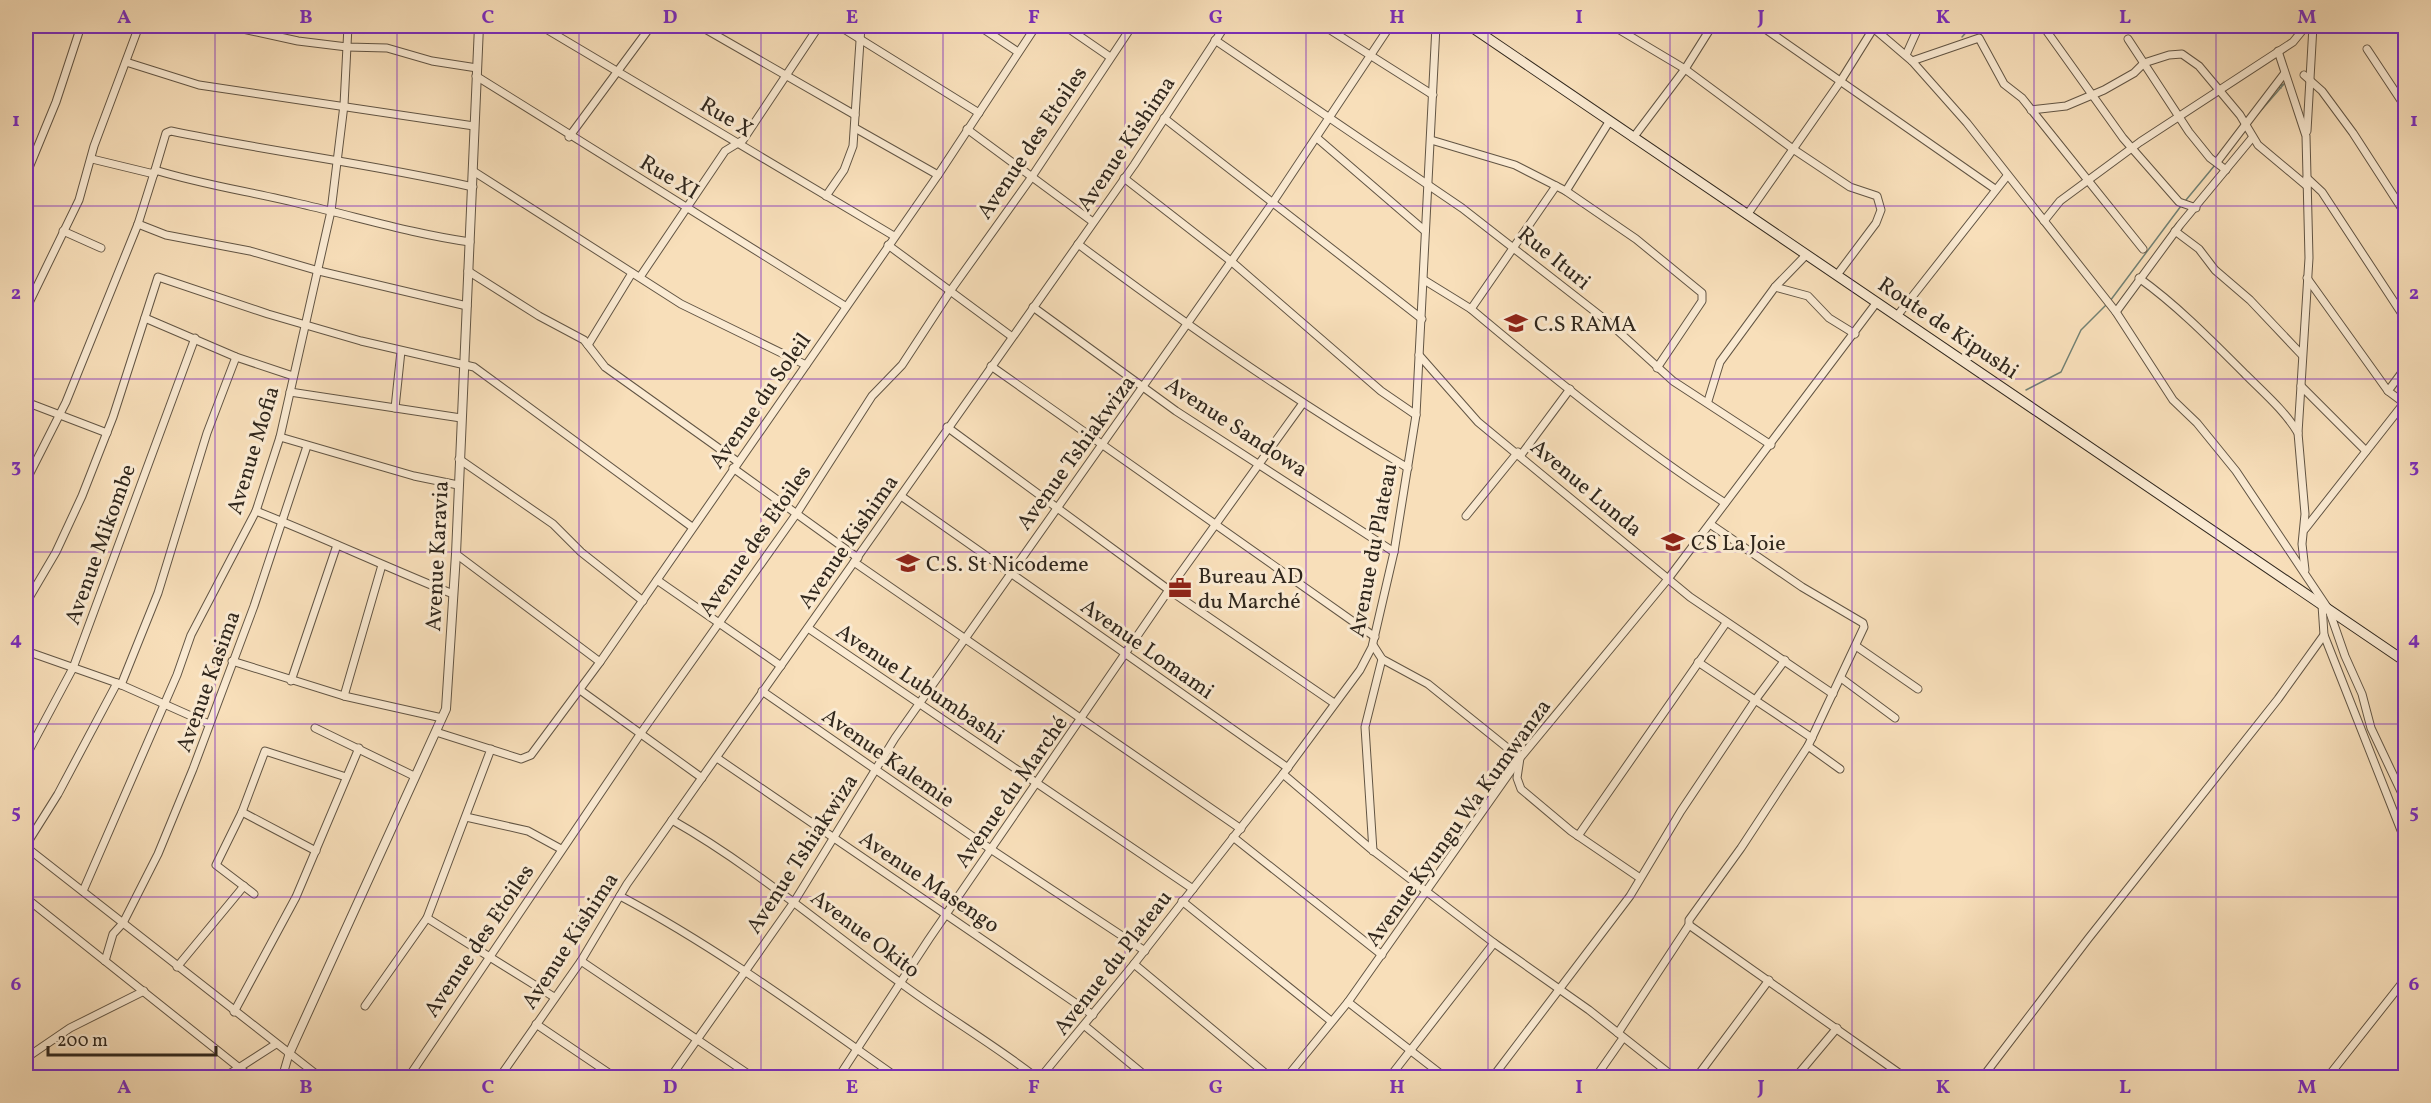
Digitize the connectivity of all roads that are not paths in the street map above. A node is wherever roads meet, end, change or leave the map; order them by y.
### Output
1 (81, 26) edge
2 (139, 26) edge
3 (229, 26) edge
4 (348, 26) edge
5 (479, 26) edge
6 (541, 26) edge
7 (651, 26) edge
8 (700, 26) edge
9 (819, 26) edge
10 (839, 26) edge
11 (861, 26) edge
12 (978, 26) edge
13 (1036, 26) edge
14 (1065, 26) edge
15 (1131, 26) edge
16 (1225, 26) edge
17 (1324, 26) edge
18 (1390, 26) edge
19 (1436, 26) edge
20 (1470, 26) edge
21 (1613, 26) edge
22 (1712, 26) edge
23 (1761, 26) edge
24 (1919, 26) edge
25 (2043, 26) edge
26 (2306, 26) edge
27 (2313, 26) edge
28 (1872, 27) edge
29 (861, 38) junction
30 (2128, 39) dead end
31 (1215, 40) junction
32 (347, 47) junction
33 (2367, 50) dead end
34 (2278, 51) junction
35 (1018, 52) junction
36 (1371, 55) junction
37 (1110, 57) junction
38 (1909, 58) junction
39 (126, 62) junction
40 (2144, 63) junction
41 (617, 69) junction
42 (1685, 69) junction
43 (476, 72) junction
44 (2284, 74) junction
45 (2304, 75) dead end
46 (787, 76) junction
47 (1840, 82) junction
48 (2311, 83) junction
49 (2218, 92) junction
50 (2091, 94) junction
51 (1433, 95) junction
52 (344, 105) junction
53 (2406, 108) edge
54 (2031, 110) junction
55 (979, 113) junction
56 (855, 115) junction
57 (2178, 116) junction
58 (1331, 117) junction
59 (1164, 118) junction
60 (1609, 122) junction
61 (2246, 124) junction
62 (474, 126) junction
63 (855, 128) junction
64 (968, 129) junction
65 (2306, 136) junction
66 (569, 137) junction
67 (1317, 138) junction
68 (1634, 138) junction
69 (2252, 138) junction
70 (1431, 140) junction
71 (738, 144) junction
72 (2133, 147) junction
73 (1793, 149) junction
74 (92, 159) junction
75 (338, 162) junction
76 (2217, 162) junction
77 (2226, 170) junction
78 (473, 171) junction
79 (154, 172) junction
80 (26, 175) edge
81 (938, 175) junction
82 (2007, 176) junction
83 (1031, 178) junction
84 (1124, 178) junction
85 (2087, 180) junction
86 (2307, 182) junction
87 (1429, 186) junction
88 (1556, 186) junction
89 (473, 187) junction
90 (1995, 189) junction
91 (1566, 191) junction
92 (826, 196) junction
93 (1273, 202) junction
94 (687, 207) junction
95 (2196, 208) junction
96 (331, 211) junction
97 (1747, 215) junction
98 (2406, 215) edge
99 (2044, 221) junction
100 (1093, 222) junction
101 (138, 224) junction
102 (63, 231) junction
103 (1425, 231) junction
104 (2175, 231) junction
105 (894, 236) junction
106 (470, 242) junction
107 (1078, 244) junction
108 (888, 245) junction
109 (1513, 246) junction
110 (101, 248) dead end
111 (2143, 249) dead end
112 (1806, 255) junction
113 (1232, 262) junction
114 (319, 271) junction
115 (468, 271) junction
116 (632, 273) junction
117 (1837, 275) junction
118 (640, 277) junction
119 (2139, 278) junction
120 (2307, 278) junction
121 (1424, 280) junction
122 (1775, 287) junction
123 (951, 290) junction
124 (1877, 302) junction
125 (467, 306) junction
126 (845, 306) junction
127 (1033, 307) junction
128 (26, 309) edge
129 (1471, 309) junction
130 (2116, 312) junction
131 (1897, 316) junction
132 (145, 318) junction
133 (1422, 319) junction
134 (2406, 320) edge
135 (306, 325) junction
136 (1187, 326) junction
137 (1855, 334) junction
138 (1011, 336) junction
139 (195, 338) junction
140 (588, 345) junction
141 (401, 351) junction
142 (2302, 355) junction
143 (1419, 356) junction
144 (236, 357) junction
145 (464, 365) junction
146 (806, 365) junction
147 (991, 366) junction
148 (2406, 367) edge
149 (1657, 368) junction
150 (293, 376) junction
151 (2301, 386) junction
152 (1144, 387) junction
153 (1570, 389) junction
154 (290, 392) junction
155 (2388, 392) junction
156 (1707, 401) junction
157 (26, 402) edge
158 (1304, 403) junction
159 (394, 408) junction
160 (58, 415) junction
161 (1416, 415) junction
162 (461, 418) junction
163 (947, 427) junction
164 (107, 433) junction
165 (2298, 433) junction
166 (280, 437) junction
167 (1771, 445) junction
168 (307, 446) junction
169 (1103, 446) junction
170 (2366, 451) junction
171 (1519, 454) junction
172 (459, 459) junction
173 (735, 465) junction
174 (1259, 465) junction
175 (1408, 468) junction
176 (26, 481) edge
177 (458, 485) junction
178 (901, 496) junction
179 (1725, 503) junction
180 (1057, 507) junction
181 (256, 511) junction
182 (797, 513) junction
183 (1466, 516) dead end
184 (282, 521) junction
185 (1710, 524) junction
186 (1215, 525) junction
187 (692, 527) junction
188 (2305, 529) junction
189 (337, 545) junction
190 (1394, 552) junction
191 (456, 554) junction
192 (856, 560) junction
193 (382, 565) junction
194 (2305, 572) junction
195 (1011, 574) junction
196 (1668, 579) junction
197 (657, 580) junction
198 (1169, 590) junction
199 (453, 594) junction
200 (643, 601) junction
201 (26, 603) edge
202 (2326, 607) junction
203 (1726, 623) junction
204 (718, 624) junction
205 (808, 628) junction
206 (2324, 635) junction
207 (966, 641) junction
208 (1374, 641) junction
209 (1856, 646) junction
210 (26, 651) edge
211 (1126, 653) junction
212 (1382, 659) junction
213 (1785, 660) junction
214 (232, 661) junction
215 (600, 662) junction
216 (1698, 662) junction
217 (2406, 662) edge
218 (781, 666) junction
219 (73, 668) junction
220 (1840, 678) junction
221 (291, 681) junction
222 (119, 684) junction
223 (1918, 689) dead end
224 (580, 690) junction
225 (762, 691) junction
226 (1833, 694) junction
227 (344, 696) junction
228 (1756, 699) junction
229 (164, 703) junction
230 (1334, 703) junction
231 (920, 705) junction
232 (442, 718) junction
233 (1895, 718) dead end
234 (1082, 719) junction
235 (209, 724) junction
236 (315, 728) dead end
237 (436, 732) junction
238 (641, 733) junction
239 (1812, 738) junction
240 (28, 746) edge
241 (1808, 746) junction
242 (359, 748) junction
243 (491, 749) junction
244 (26, 756) edge
245 (717, 758) junction
246 (1520, 758) junction
247 (1839, 769) dead end
248 (876, 770) junction
249 (1285, 771) junction
250 (414, 776) junction
251 (346, 777) junction
252 (702, 778) junction
253 (1038, 782) junction
254 (2406, 802) edge
255 (242, 812) junction
256 (466, 817) junction
257 (672, 820) junction
258 (1241, 829) junction
259 (1578, 836) junction
260 (1233, 837) junction
261 (835, 839) junction
262 (2406, 843) edge
263 (26, 846) edge
264 (561, 849) junction
265 (992, 850) junction
266 (316, 851) junction
267 (1374, 851) junction
268 (1640, 878) junction
269 (244, 886) junction
270 (1192, 889) junction
271 (83, 891) junction
272 (1427, 891) junction
273 (254, 894) dead end
274 (620, 896) junction
275 (26, 898) edge
276 (1182, 901) junction
277 (794, 902) junction
278 (946, 915) junction
279 (427, 918) junction
280 (123, 923) junction
281 (1689, 925) junction
282 (1494, 943) junction
283 (1145, 951) junction
284 (488, 955) junction
285 (1382, 955) junction
286 (105, 961) junction
287 (581, 961) junction
288 (1134, 964) junction
289 (177, 967) junction
290 (745, 969) junction
291 (2406, 978) edge
292 (1769, 981) junction
293 (900, 983) junction
294 (1560, 989) junction
295 (144, 991) junction
296 (554, 997) junction
297 (1348, 1002) junction
298 (365, 1006) dead end
299 (234, 1012) junction
300 (1093, 1015) junction
301 (1331, 1021) junction
302 (536, 1024) junction
303 (1085, 1026) junction
304 (1838, 1028) junction
305 (1621, 1036) junction
306 (697, 1038) junction
307 (276, 1044) junction
308 (857, 1049) junction
309 (1411, 1049) junction
310 (289, 1054) junction
311 (26, 1058) edge
312 (238, 1069) junction
313 (225, 1077) edge
314 (252, 1077) edge
315 (282, 1077) edge
316 (321, 1077) edge
317 (408, 1077) edge
318 (499, 1077) edge
319 (616, 1077) edge
320 (670, 1077) edge
321 (754, 1077) edge
322 (838, 1077) edge
323 (898, 1077) edge
324 (1038, 1077) edge
325 (1148, 1077) edge
326 (1271, 1077) edge
327 (1286, 1077) edge
328 (1389, 1077) edge
329 (1446, 1077) edge
330 (1492, 1077) edge
331 (1595, 1077) edge
332 (1675, 1077) edge
333 (1696, 1077) edge
334 (1796, 1077) edge
335 (1903, 1077) edge
336 (1982, 1077) edge
337 (2327, 1077) edge

1 - 80 street
2 - 39 street
3 - 32 street
4 - 32 street, Avenue Mofia
5 - 43 street, Avenue Karavia
6 - 41 street, Rue X
7 - 41 street
8 - 46 street
9 - 46 street
10 - 29 street
11 - 29 street
12 - 35 street
13 - 35 street, Avenue du Soleil
14 - 37 street
15 - 37 street, Avenue des Etoiles
16 - 31 street, Avenue Kishima
17 - 36 street
18 - 36 street, Avenue Tshiakwiza
19 - 51 street, Avenue du Plateau
20 - 60 main road, Route de Kipushi
21 - 42 street
22 - 42 street
23 - 47 street
24 - 38 street
25 - 50 street
26 - 34 street
27 - 48 street
28 - 38 street
28 - 47 street
29 - 55 street
29 - 56 street
30 - 40 street
31 - 58 street, Rue Ituri
31 - 59 street, Avenue Kishima
32 - 43 street
32 - 52 street, Avenue Mofia
33 - 53 street
34 - 44 street
34 - 49 street
35 - 55 street, Avenue du Soleil
36 - 51 street
36 - 58 street, Avenue Tshiakwiza
37 - 83 street, Avenue des Etoiles
38 - 54 street
38 - 82 street
39 - 52 street
39 - 74 street
40 - 49 street
40 - 50 street
40 - 57 street
41 - 66 street
41 - 71 street, Rue X
42 - 68 street
42 - 73 street
43 - 62 street, Avenue Karavia
43 - 66 street, Rue XI
44 - 61 street
44 - 65 street
45 - 48 street
46 - 56 street
46 - 71 street
47 - 73 street
47 - 90 street
48 - 65 street
48 - 98 street
49 - 57 street
49 - 61 street
50 - 54 street
50 - 72 street
51 - 70 street, Avenue du Plateau
52 - 62 street
52 - 75 street, Avenue Mofia
54 - 85 street
55 - 64 street, Avenue du Soleil
56 - 63 street
57 - 72 street
57 - 76 street
58 - 67 street, Avenue Tshiakwiza
58 - 87 street, Rue Ituri
59 - 84 street, Avenue Kishima
59 - 93 street
60 - 68 main road, Route de Kipushi
60 - 91 street
61 - 69 street
61 - 76 street
62 - 78 street, Avenue Karavia
63 - 81 street
63 - 92 street
64 - 81 street, Avenue du Soleil
64 - 83 street
65 - 86 street
66 - 94 street, Rue XI
67 - 93 street, Avenue Tshiakwiza
67 - 103 street
68 - 97 main road, Route de Kipushi
69 - 77 street
69 - 86 street
70 - 87 street, Avenue du Plateau
70 - 88 street
71 - 92 street, Rue X
71 - 94 street
72 - 85 street
72 - 95 street
73 - 97 street
73 - 117 street
74 - 79 street
74 - 102 street
75 - 79 street
75 - 89 street
75 - 96 street, Avenue Mofia
76 - 77 street
77 - 95 street
78 - 89 street, Avenue Karavia
78 - 116 street
79 - 96 street
79 - 101 street
81 - 105 street, Avenue du Soleil
82 - 90 street
82 - 99 street
83 - 100 street
83 - 123 street, Avenue des Etoiles
84 - 100 street, Avenue Kishima
84 - 113 street
85 - 99 street
85 - 111 street
86 - 120 street
86 - 134 street
87 - 103 street, Avenue du Plateau
87 - 109 street, Rue Ituri
88 - 91 street
88 - 109 street
89 - 106 street, Avenue Karavia
90 - 131 street
91 - 149 street
92 - 105 street, Rue X
93 - 113 street, Avenue Tshiakwiza
93 - 133 street
94 - 118 street
94 - 126 street, Rue XI
95 - 104 street
96 - 106 street
96 - 114 street, Avenue Mofia
97 - 112 main road, Route de Kipushi
99 - 130 street
100 - 107 street, Avenue Kishima
101 - 114 street
101 - 160 street
102 - 110 street
102 - 128 street
103 - 121 street, Avenue du Plateau
104 - 119 street
104 - 142 street
105 - 108 street, Avenue du Soleil
106 - 115 street, Avenue Karavia
107 - 127 street, Avenue Kishima
107 - 136 street
108 - 123 street
108 - 126 street, Avenue du Soleil
109 - 129 street
109 - 149 street, Rue Ituri
112 - 117 main road, Route de Kipushi
112 - 122 street
113 - 136 street, Avenue Tshiakwiza
113 - 161 street
114 - 125 street
114 - 135 street, Avenue Mofia
115 - 125 street, Avenue Karavia
115 - 140 street
116 - 118 street
116 - 140 street
117 - 124 main road, Route de Kipushi
118 - 146 street
119 - 130 street
119 - 165 street
120 - 142 street
120 - 155 street
121 - 129 street
121 - 133 street, Avenue du Plateau
122 - 137 street
122 - 156 street
123 - 138 street
123 - 182 street, Avenue des Etoiles
124 - 131 main road, Route de Kipushi
124 - 137 street, Avenue Kyungu Wa Kumwanza
125 - 145 street, Avenue Karavia
126 - 146 street, Avenue du Soleil
127 - 138 street, Avenue Kishima
127 - 152 street, Avenue Sandowa
129 - 153 street
130 - 194 street
131 - 202 main road, Route de Kipushi
132 - 135 street
132 - 139 street
132 - 164 street
133 - 143 street, Avenue du Plateau
135 - 141 street
135 - 150 street, Avenue Mofia
136 - 152 street, Avenue Tshiakwiza
136 - 158 street
137 - 167 street, Avenue Kyungu Wa Kumwanza
138 - 147 street, Avenue Kishima
139 - 144 street
139 - 219 street, Avenue Mikombe
140 - 173 street
141 - 145 street
141 - 159 street
142 - 151 street
143 - 161 street, Avenue du Plateau
143 - 171 street, Avenue Lunda
144 - 150 street
144 - 222 street
145 - 162 street, Avenue Karavia
145 - 187 street
146 - 173 street, Avenue du Soleil
147 - 163 street, Avenue Kishima
147 - 169 street
148 - 155 street
149 - 156 street, Rue Ituri
150 - 154 street, Avenue Mofia
151 - 165 street
151 - 170 street
152 - 169 street, Avenue Tshiakwiza
152 - 174 street, Avenue Sandowa
153 - 171 street
153 - 179 street
154 - 159 street
154 - 166 street, Avenue Mofia
155 - 170 street
156 - 167 street, Rue Ituri
157 - 160 street
158 - 174 street, Avenue du Marché
158 - 175 street
159 - 162 street
160 - 164 street
160 - 176 street
161 - 175 street, Avenue du Plateau
162 - 172 street, Avenue Karavia
163 - 178 street, Avenue Kishima
163 - 180 street
164 - 201 street
165 - 188 street
166 - 168 street
166 - 181 street, Avenue Mofia
167 - 179 street, Avenue Kyungu Wa Kumwanza
168 - 177 street
168 - 184 street, Avenue Kasima
169 - 180 street, Avenue Tshiakwiza
169 - 186 street
170 - 188 street
171 - 183 street
171 - 196 street, Avenue Lunda
172 - 177 street, Avenue Karavia
172 - 200 street
173 - 182 street
173 - 187 street, Avenue du Soleil
174 - 186 street, Avenue du Marché
174 - 190 street, Avenue Sandowa
175 - 190 street, Avenue du Plateau
177 - 191 street, Avenue Karavia
178 - 192 street, Avenue Kishima
178 - 195 street, Avenue Lomami
179 - 185 street, Avenue Kyungu Wa Kumwanza
180 - 195 street, Avenue Tshiakwiza
180 - 198 street
181 - 184 street
181 - 229 street, Avenue Mofia
182 - 192 street
182 - 204 street, Avenue des Etoiles
184 - 189 street
184 - 214 street, Avenue Kasima
185 - 196 street, Avenue Kyungu Wa Kumwanza
185 - 209 street
186 - 198 street, Avenue du Marché
186 - 208 street
187 - 197 street, Avenue du Soleil
188 - 194 street
189 - 193 street
189 - 221 street
190 - 208 street, Avenue du Plateau
191 - 199 street, Avenue Karavia
191 - 215 street
192 - 205 street, Avenue Kishima
192 - 207 street
193 - 199 street
193 - 227 street
194 - 202 street
195 - 207 street, Avenue Tshiakwiza
195 - 211 street, Avenue Lomami
196 - 203 street, Avenue Lunda
196 - 246 street, Avenue Kyungu Wa Kumwanza
197 - 200 street, Avenue du Soleil
197 - 204 street
198 - 211 street, Avenue du Marché
198 - 230 street
199 - 232 street, Avenue Karavia
200 - 215 street, Avenue du Soleil
202 - 206 street
202 - 217 main road, Route de Kipushi
202 - 254 street
203 - 213 street, Avenue Lunda
203 - 216 street
204 - 218 street
204 - 238 street, Avenue des Etoiles
205 - 218 street, Avenue Kishima
205 - 231 street, Avenue Lubumbashi
206 - 262 street
206 - 336 street
207 - 231 street, Avenue Tshiakwiza
207 - 234 street
208 - 212 street
208 - 230 street, Avenue du Plateau
209 - 220 street
209 - 223 street
210 - 219 street
211 - 234 street, Avenue du Marché
211 - 249 street, Avenue Lomami
212 - 246 street
212 - 267 street
213 - 226 street, Avenue Lunda
213 - 228 street
214 - 221 street
214 - 235 street, Avenue Kasima
215 - 224 street, Avenue du Soleil
216 - 228 street
216 - 259 street
218 - 225 street, Avenue Kishima
219 - 222 street
219 - 240 street, Avenue Mikombe
220 - 226 street
220 - 233 street
221 - 227 street
222 - 229 street
222 - 263 street
224 - 238 street
224 - 243 street, Avenue du Soleil
225 - 245 street, Avenue Kishima
225 - 248 street, Avenue Kalemie
226 - 239 street
227 - 232 street
228 - 239 street
228 - 268 street
229 - 235 street
229 - 271 street, Avenue Mofia
230 - 249 street, Avenue du Plateau
231 - 248 street, Avenue Tshiakwiza
231 - 253 street, Avenue Lubumbashi
232 - 237 street, Avenue Karavia
234 - 253 street, Avenue du Marché
234 - 258 street
235 - 280 street, Avenue Kasima
236 - 242 street
237 - 243 street, Avenue du Soleil
237 - 250 street, Avenue Karavia
238 - 252 street
238 - 264 street, Avenue des Etoiles
239 - 241 street
240 - 244 street, Avenue Mikombe
241 - 247 street
241 - 281 street
242 - 250 street
242 - 251 street
243 - 256 street
245 - 252 street, Avenue Kishima
245 - 261 street, Avenue Masengo
246 - 259 street
246 - 272 street, Avenue Kyungu Wa Kumwanza
248 - 261 street, Avenue Tshiakwiza
248 - 265 street, Avenue Kalemie
249 - 258 street, Avenue du Plateau
249 - 267 street, Avenue Lomami
250 - 310 street, Avenue Karavia
251 - 255 street
251 - 266 street
252 - 257 street, Avenue Kishima
253 - 265 street, Avenue du Marché
253 - 270 street, Avenue Lubumbashi
255 - 266 street
255 - 269 street
256 - 264 street
256 - 279 street
257 - 274 street, Avenue Kishima
257 - 277 street, Avenue Okito
258 - 260 street, Avenue du Plateau
259 - 268 street
260 - 270 street, Avenue du Plateau
260 - 285 street
261 - 277 street, Avenue Tshiakwiza
261 - 278 street, Avenue Masengo
263 - 271 street
264 - 284 street, Avenue des Etoiles
265 - 278 street, Avenue du Marché
265 - 283 street, Avenue Kalemie
266 - 299 street
267 - 272 street, Avenue Lomami
268 - 294 street
269 - 273 street
269 - 289 street
270 - 276 street, Avenue du Plateau
271 - 280 street
272 - 282 street, Avenue Lomami
272 - 285 street, Avenue Kyungu Wa Kumwanza
274 - 287 street, Avenue Kishima
274 - 290 street
275 - 286 street
276 - 283 street, Avenue du Plateau
276 - 301 street
277 - 290 street, Avenue Tshiakwiza
277 - 293 street, Avenue Okito
278 - 293 street, Avenue du Marché
278 - 300 street, Avenue Masengo
279 - 284 street
279 - 298 street
280 - 286 street, Avenue Kasima
280 - 289 street
281 - 292 street
281 - 305 street
282 - 294 street, Avenue Lomami
282 - 309 street
283 - 288 street, Avenue du Plateau
284 - 296 street
284 - 317 street, Avenue des Etoiles
285 - 297 street, Avenue Kyungu Wa Kumwanza
286 - 295 street
287 - 296 street, Avenue Kishima
287 - 306 street
288 - 300 street, Avenue du Plateau
288 - 326 street
289 - 299 street
290 - 306 street, Avenue Tshiakwiza
290 - 308 street
291 - 337 street
292 - 304 street
292 - 333 street
293 - 308 street, Avenue du Marché
293 - 324 street, Avenue Okito
294 - 305 street, Avenue Lomami
294 - 330 street
295 - 311 street
295 - 312 street
296 - 302 street, Avenue Kishima
297 - 301 street, Avenue Kyungu Wa Kumwanza
297 - 309 street
299 - 307 street
300 - 303 street, Avenue du Plateau
301 - 327 street, Avenue Kyungu Wa Kumwanza
302 - 318 street, Avenue Kishima
302 - 319 street
303 - 324 street, Avenue du Plateau
303 - 325 street
304 - 334 street
304 - 335 street
305 - 331 street
305 - 332 street, Avenue Lomami
306 - 320 street, Avenue Tshiakwiza
306 - 321 street
307 - 310 street
307 - 312 street
308 - 322 street, Avenue du Marché
308 - 323 street
309 - 328 street
309 - 329 street
310 - 315 street
310 - 316 street
312 - 313 street
312 - 314 street

